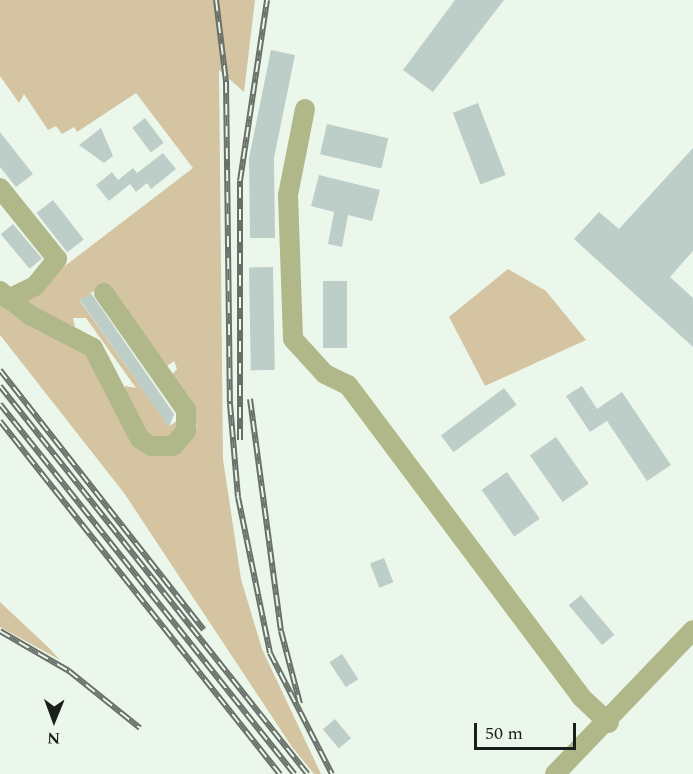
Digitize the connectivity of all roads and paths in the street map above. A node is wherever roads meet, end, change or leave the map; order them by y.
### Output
1 (305, 109) dead end
2 (0, 188) edge
3 (104, 293) dead end
4 (4, 295) edge
5 (693, 630) edge
6 (609, 723) junction
7 (555, 774) edge

1 - 6 street
2 - 4 street
3 - 4 street
5 - 6 street
6 - 7 street

